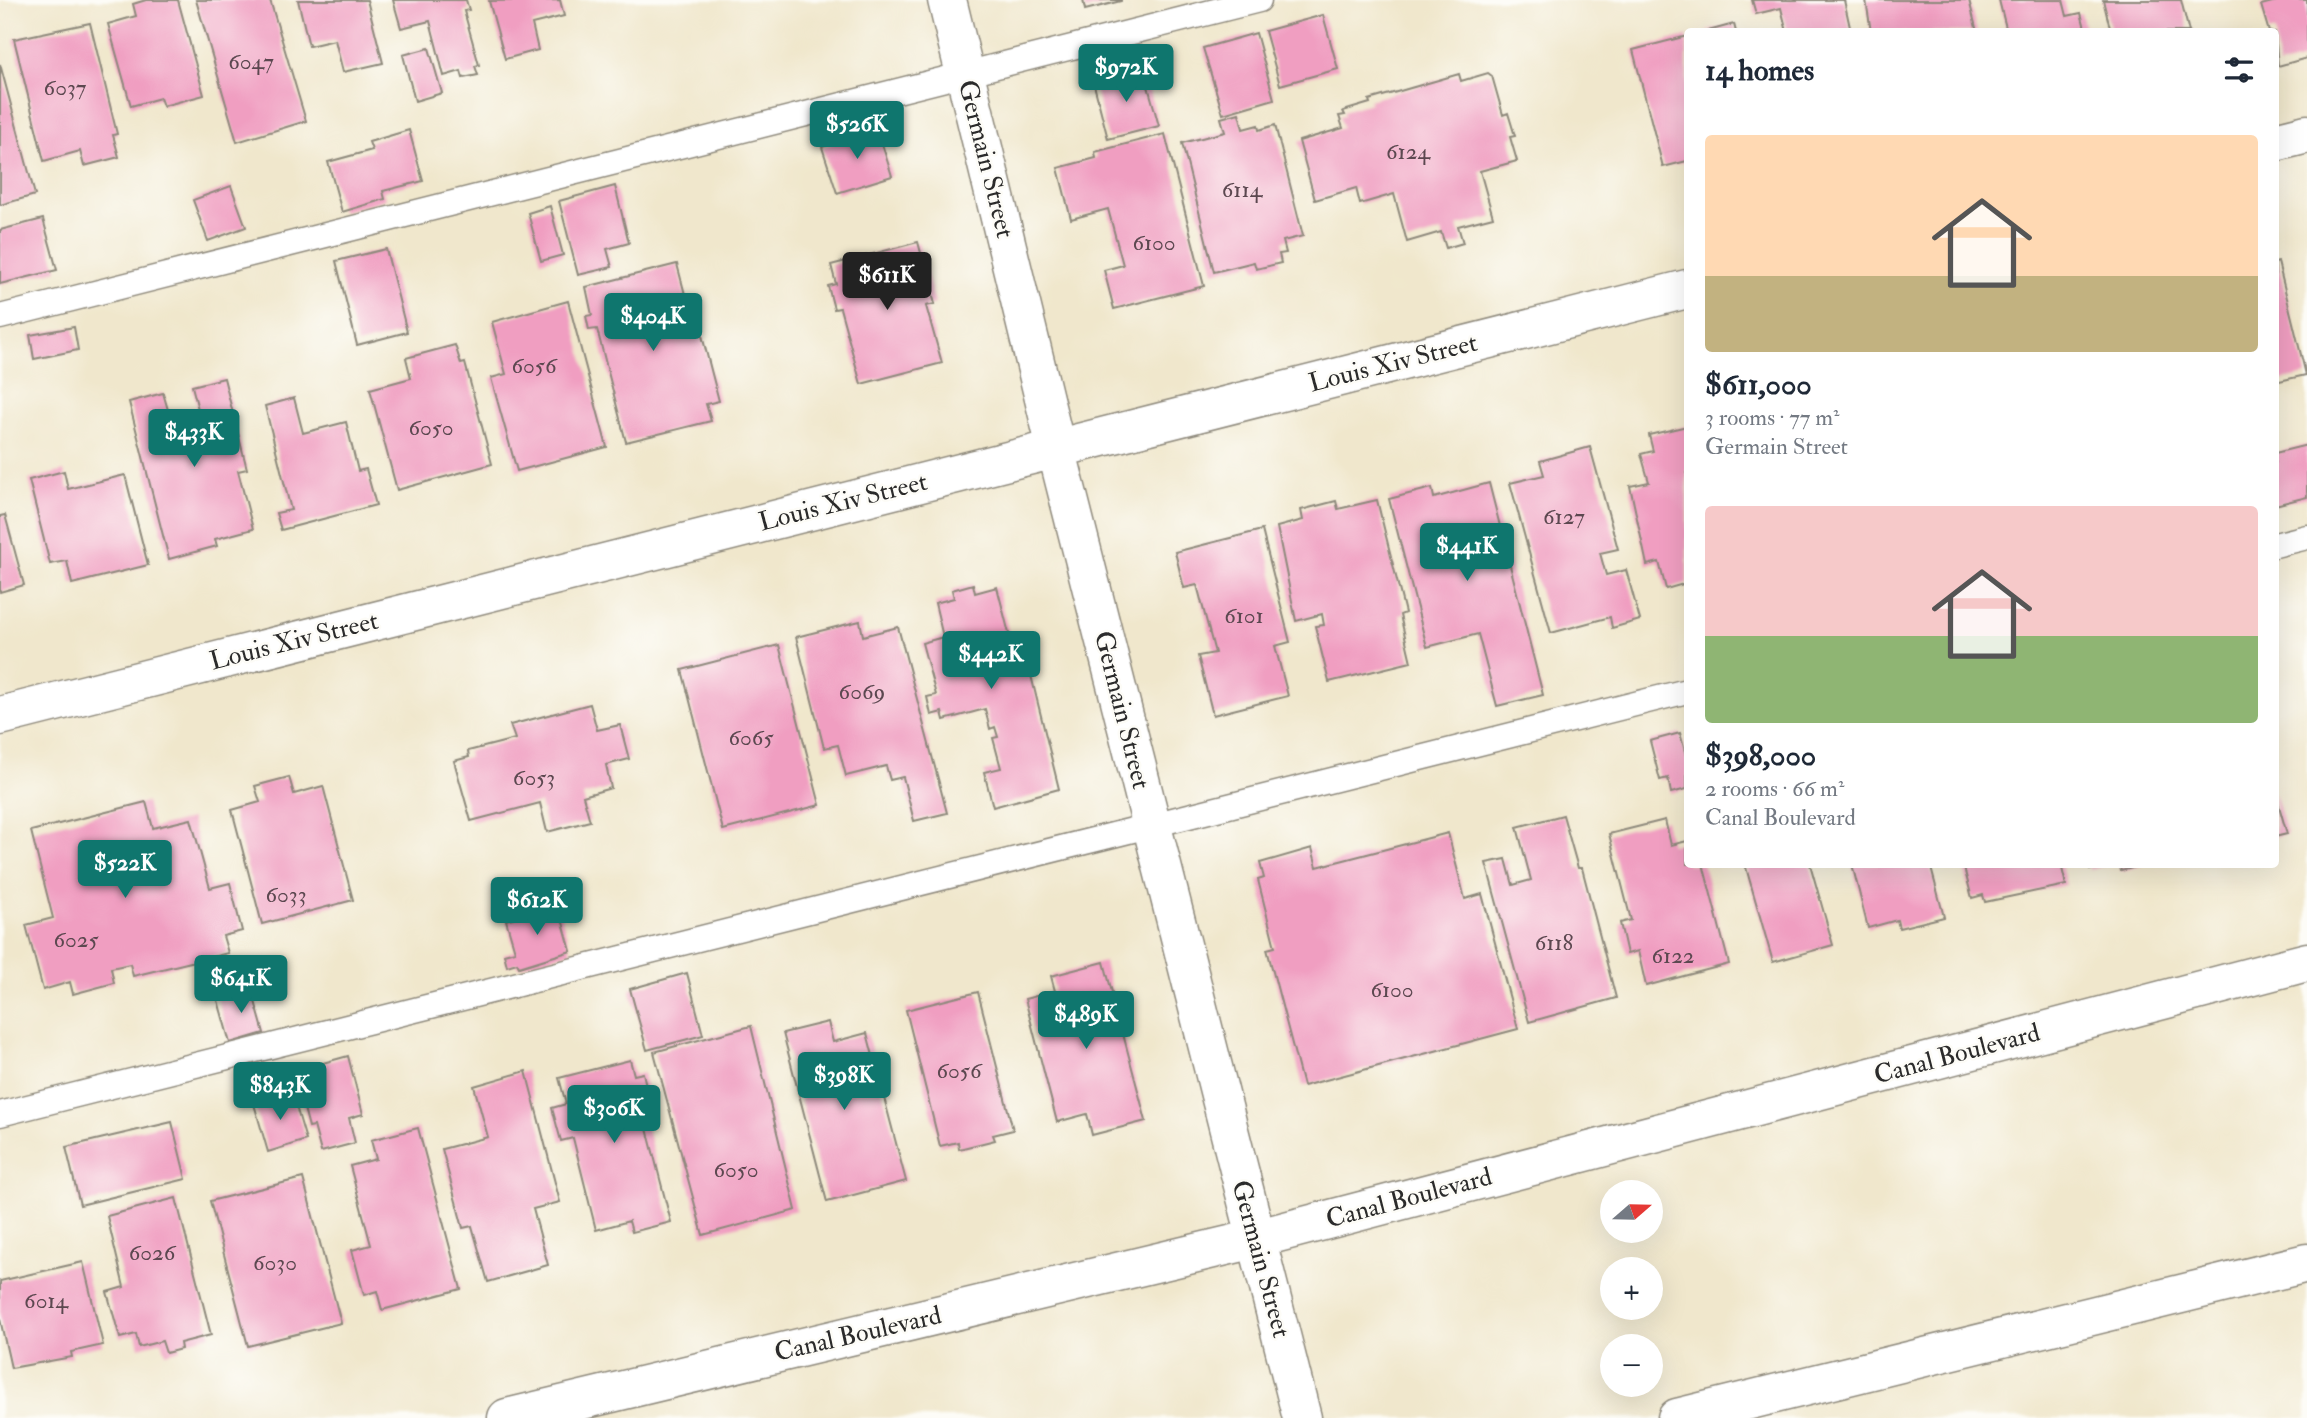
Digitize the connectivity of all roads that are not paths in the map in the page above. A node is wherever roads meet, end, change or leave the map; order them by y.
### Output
1 (947, 0) edge
2 (1259, 0) edge
3 (965, 73) junction
4 (2307, 134) edge
5 (2279, 141) edge
6 (1684, 290) edge
7 (0, 317) edge
8 (1056, 448) junction
9 (2307, 537) edge
10 (2279, 544) edge
11 (1684, 692) edge
12 (0, 716) edge
13 (1150, 824) junction
14 (2307, 962) edge
15 (0, 1114) edge
16 (1255, 1239) junction
17 (2307, 1263) edge
18 (507, 1418) edge
19 (1302, 1418) edge
20 (1677, 1418) edge

1 - 3 street, Germain Street
2 - 3 lane
3 - 7 lane
3 - 8 street, Germain Street
4 - 5 street
6 - 8 street, Louis Xiv Street
8 - 12 street, Louis Xiv Street
8 - 13 street, Germain Street
9 - 10 lane
11 - 13 lane
13 - 15 lane
13 - 16 street, Germain Street
14 - 16 street, Canal Boulevard
16 - 18 street, Canal Boulevard
16 - 19 street, Germain Street
17 - 20 street

